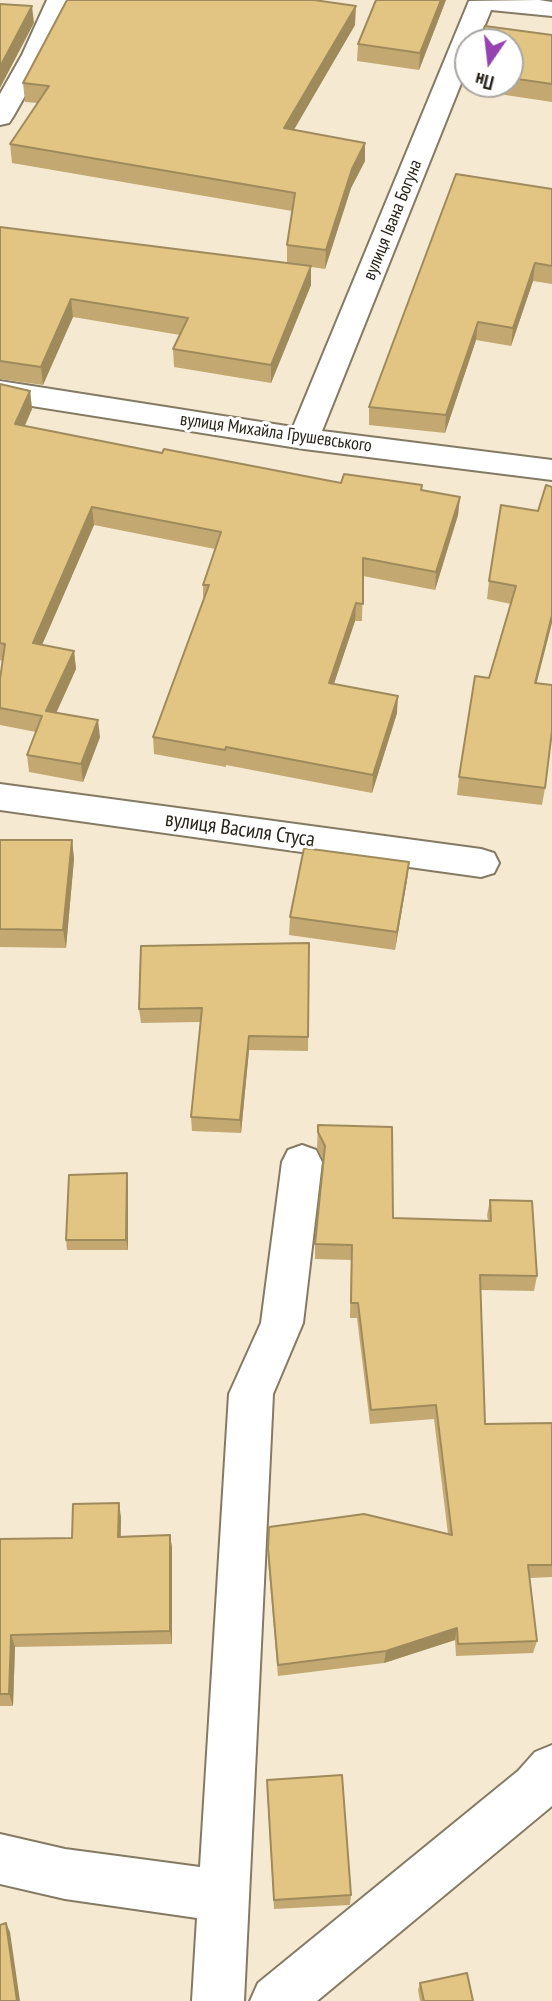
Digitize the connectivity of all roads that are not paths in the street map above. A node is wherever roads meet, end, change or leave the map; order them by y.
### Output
1 (59, 0) edge
2 (482, 1) edge
3 (552, 9) edge
4 (0, 117) edge
5 (0, 391) edge
6 (303, 439) junction
7 (552, 470) edge
8 (0, 797) edge
9 (481, 863) dead end
10 (302, 1162) dead end
11 (552, 1769) edge
12 (0, 1860) edge
13 (224, 1896) junction
14 (218, 2001) edge
15 (276, 2001) edge

1 - 4 street
2 - 3 street
2 - 6 street, вулиця Івана Богуна
5 - 6 street, вулиця Михайла Грушевського
6 - 7 street, вулиця Михайла Грушевського
8 - 9 street, вулиця Василя Стуса
10 - 13 street
11 - 15 street
12 - 13 street
13 - 14 street

